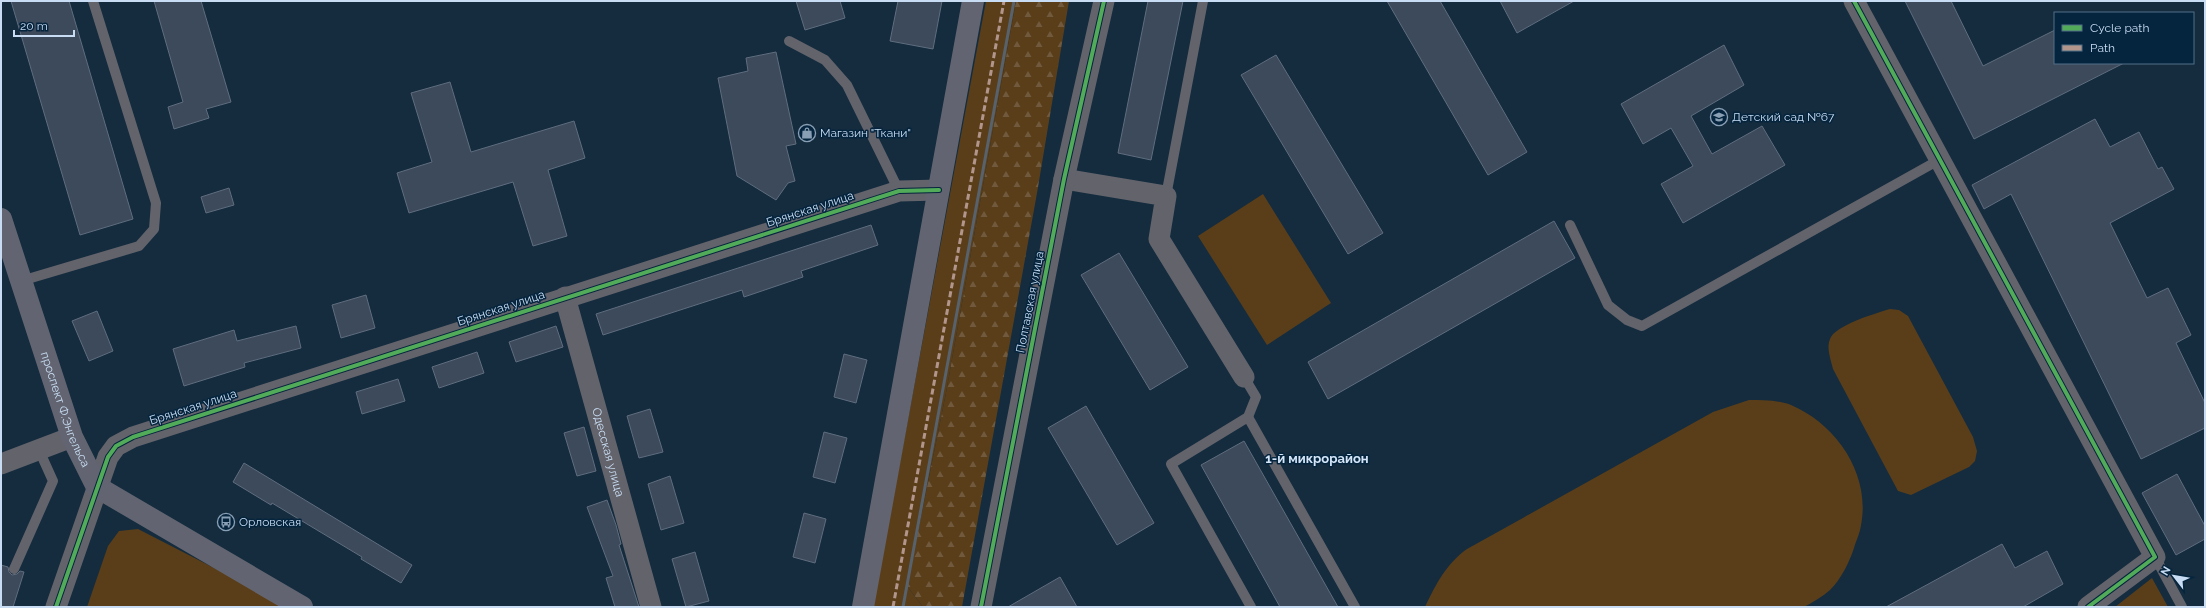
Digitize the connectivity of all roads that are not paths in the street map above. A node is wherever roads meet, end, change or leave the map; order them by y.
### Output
1 (93, 1) edge
2 (973, 1) edge
3 (1104, 1) edge
4 (1202, 1) edge
5 (1854, 1) edge
6 (789, 41) dead end
7 (1939, 160) junction
8 (1064, 179) junction
9 (939, 190) junction
10 (899, 191) junction
11 (1166, 196) junction
12 (1, 219) edge
13 (1570, 225) dead end
14 (21, 281) junction
15 (565, 297) junction
16 (1244, 377) joint
17 (1248, 417) junction
18 (72, 437) junction
19 (39, 450) junction
20 (1, 464) edge
21 (97, 487) junction
22 (2156, 557) junction
23 (14, 569) dead end
24 (56, 607) edge
25 (302, 607) edge
26 (651, 607) edge
27 (863, 607) edge
28 (981, 607) edge
29 (1251, 607) edge
30 (1355, 607) edge
31 (2088, 607) edge
32 (2182, 607) edge

1 - 14 lane
2 - 9 street
3 - 8 street, Полтавская улица
4 - 11 lane
5 - 7 street
6 - 10 lane
7 - 13 lane
7 - 22 street
8 - 11 street
8 - 28 street, Полтавская улица
9 - 10 street, Брянская улица
9 - 27 street
10 - 15 street, Брянская улица
11 - 16 street
12 - 14 street, проспект Ф.Энгельса
14 - 18 street, проспект Ф.Энгельса
15 - 21 street, Брянская улица
15 - 26 street, Одесская улица
16 - 17 lane
17 - 29 lane
17 - 30 lane
18 - 19 street
18 - 21 street, проспект Ф.Энгельса
19 - 20 street
19 - 23 lane
21 - 24 street, Брянская улица
21 - 25 street
22 - 31 street
22 - 32 lane

